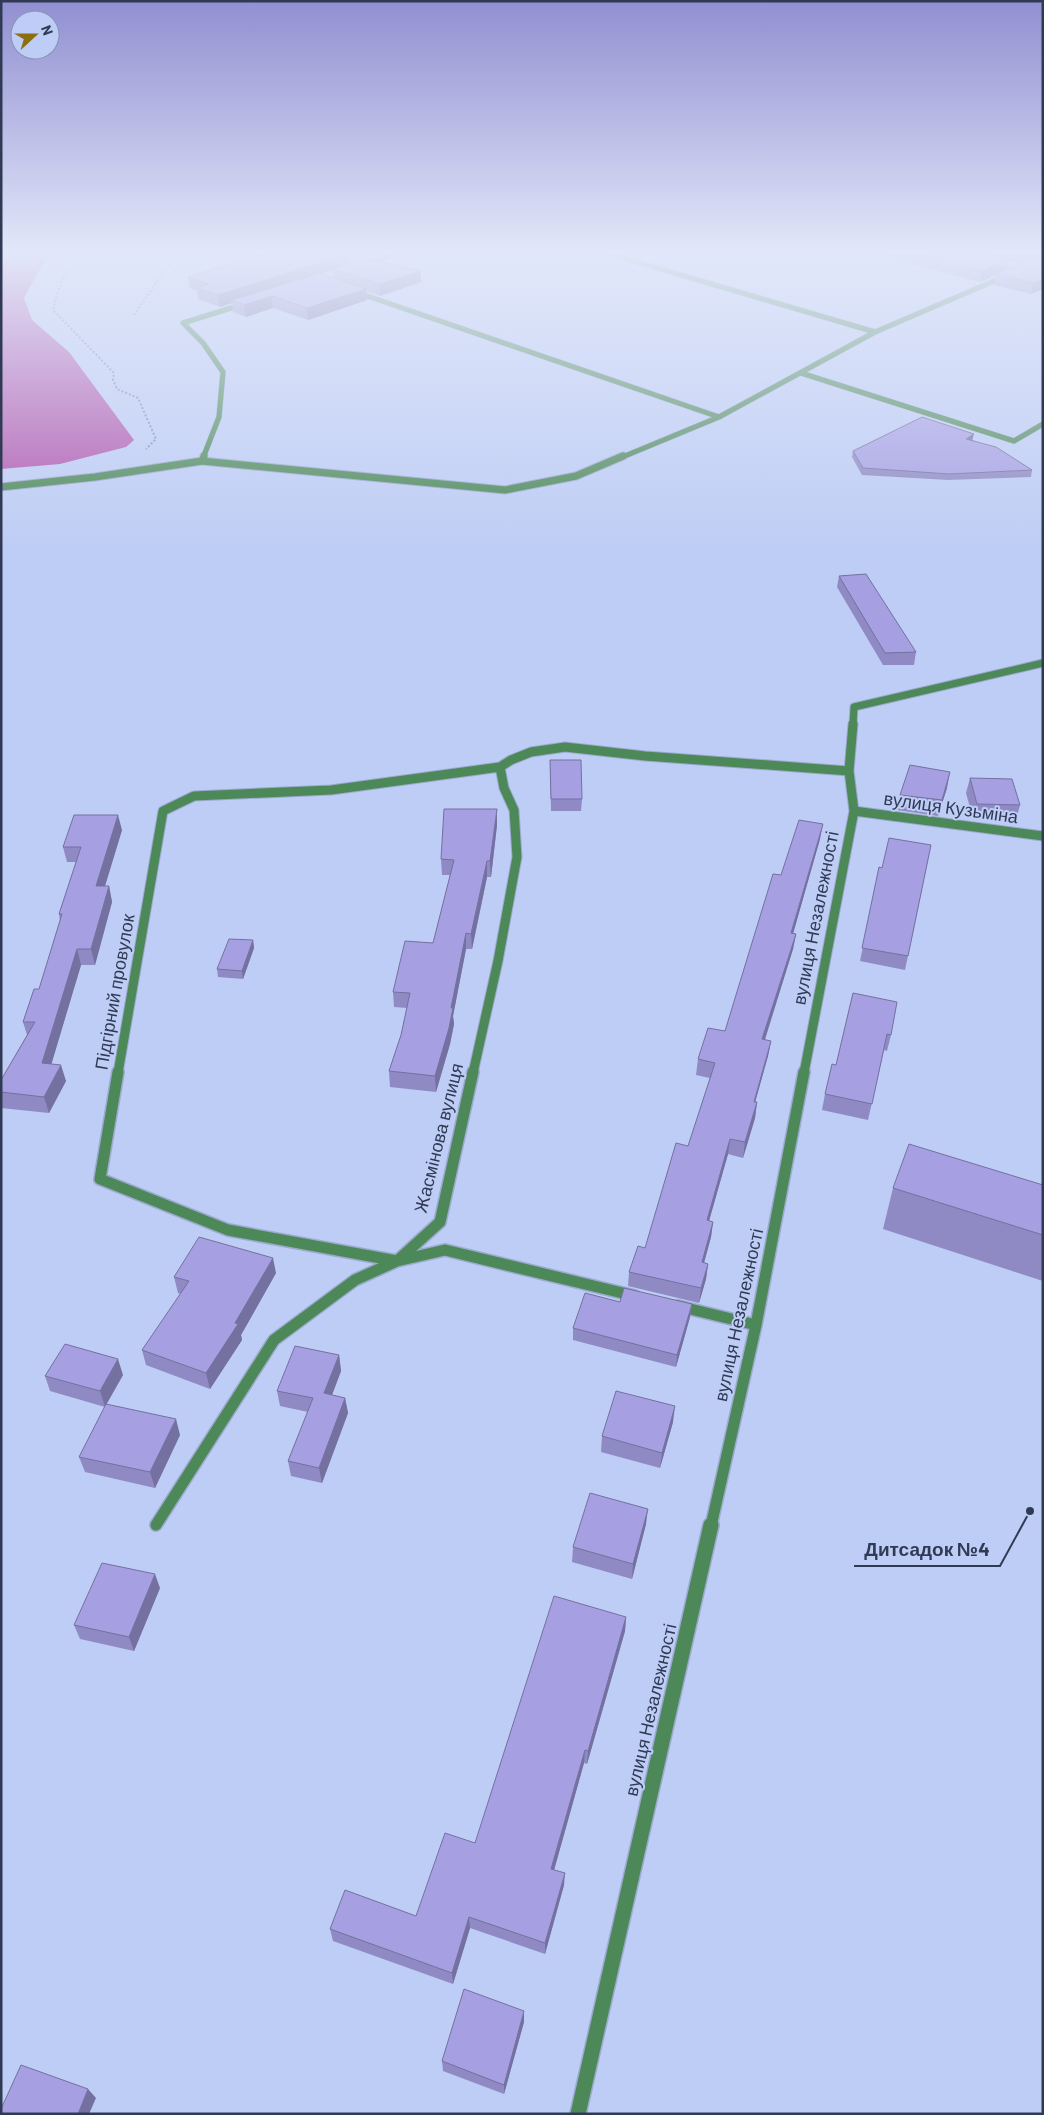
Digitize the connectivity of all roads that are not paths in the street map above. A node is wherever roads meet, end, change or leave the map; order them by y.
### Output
1 (208, 351) edge
2 (527, 351) edge
3 (841, 351) edge
4 (801, 373) junction
5 (719, 417) junction
6 (1043, 424) edge
7 (202, 461) junction
8 (1, 487) edge
9 (1043, 663) edge
10 (500, 767) junction
11 (849, 771) junction
12 (854, 811) junction
13 (1043, 836) edge
14 (397, 1261) junction
15 (649, 1299) edge
16 (668, 1304) edge
17 (756, 1325) junction
18 (156, 1525) dead end
19 (578, 2114) edge

1 - 7 street
2 - 5 street
3 - 4 street
4 - 5 street
4 - 6 street
5 - 7 street
7 - 8 street
9 - 11 street, вулиця Незалежності
10 - 11 street
10 - 14 street, Жасмінова вулиця
10 - 14 street, Підгірний провулок
11 - 12 street, вулиця Незалежності
12 - 13 street, вулиця Кузьміна
12 - 17 street, вулиця Незалежності
14 - 15 street
14 - 18 street, Жасмінова вулиця
16 - 17 street
17 - 19 street, вулиця Незалежності

